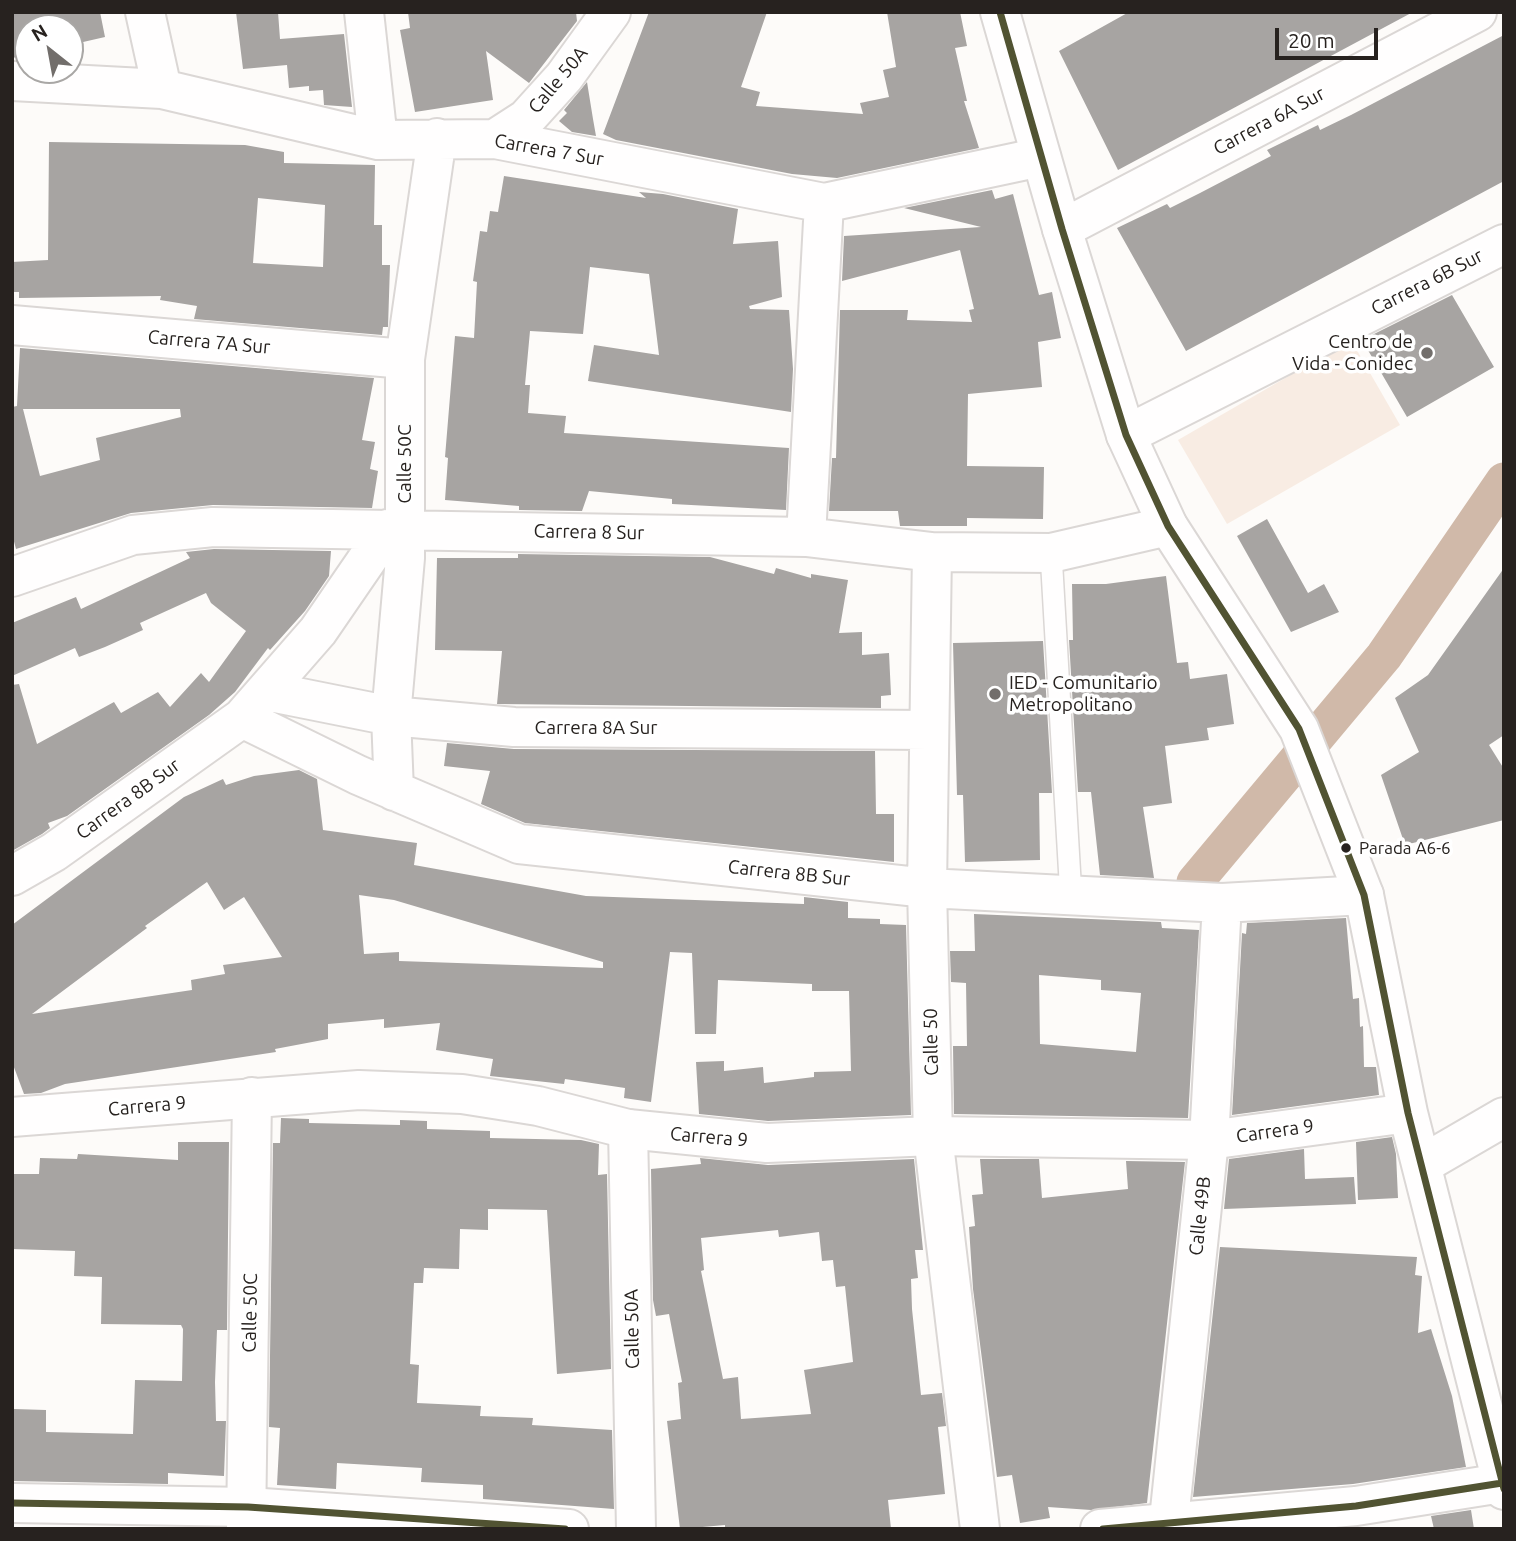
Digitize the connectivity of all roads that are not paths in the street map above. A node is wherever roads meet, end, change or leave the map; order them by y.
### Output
1 (145, 12) edge
2 (364, 12) edge
3 (611, 12) edge
4 (1001, 12) edge
5 (1477, 12) edge
6 (12, 81) edge
7 (162, 89) junction
8 (437, 138) junction
9 (495, 139) junction
10 (378, 140) junction
11 (1041, 157) junction
12 (824, 203) junction
13 (1062, 229) junction
14 (1504, 244) edge
15 (12, 325) edge
16 (405, 359) junction
17 (1126, 435) junction
18 (1168, 526) junction
19 (396, 529) junction
20 (806, 537) junction
21 (932, 552) junction
22 (1051, 553) junction
23 (12, 577) edge
24 (254, 704) junction
25 (391, 716) junction
26 (929, 730) junction
27 (394, 791) junction
28 (12, 876) edge
29 (927, 888) junction
30 (1364, 895) junction
31 (1070, 897) junction
32 (1222, 903) junction
33 (252, 1097) junction
34 (1409, 1113) junction
35 (12, 1117) edge
36 (1504, 1118) edge
37 (628, 1129) junction
38 (933, 1136) junction
39 (1209, 1140) junction
40 (1423, 1164) junction
41 (1503, 1486) edge
42 (12, 1503) edge
43 (247, 1518) edge
44 (1359, 1518) edge
45 (1167, 1526) edge
46 (569, 1529) edge
47 (636, 1529) edge
48 (980, 1529) edge
49 (1100, 1529) edge

1 - 7 street
2 - 10 street
3 - 9 street, Calle 50A
4 - 11 street
5 - 13 street, Carrera 6A Sur
6 - 7 street, Carrera 7 Sur
7 - 10 street, Carrera 7 Sur
8 - 9 street, Carrera 7 Sur
8 - 10 street, Carrera 7 Sur
8 - 16 street, Calle 50C
9 - 12 street, Carrera 7 Sur
11 - 12 street, Carrera 7 Sur
11 - 13 street
12 - 20 street
13 - 17 street
14 - 17 street, Carrera 6B Sur
15 - 16 street, Carrera 7A Sur
16 - 19 street, Calle 50C
17 - 18 street
18 - 22 street, Carrera 8 Sur
18 - 30 street
19 - 20 street, Carrera 8 Sur
19 - 23 street, Carrera 8 Sur
19 - 24 street, Carrera 8B Sur
19 - 25 street, Calle 50C
20 - 21 street, Carrera 8 Sur
21 - 22 street, Carrera 8 Sur
21 - 26 street, Calle 50
22 - 31 lane
24 - 25 street, Carrera 8A Sur
24 - 27 street, Carrera 8B Sur
24 - 28 street, Carrera 8B Sur
25 - 26 street, Carrera 8A Sur
25 - 27 street, Calle 50C
26 - 29 street, Calle 50
27 - 29 street, Carrera 8B Sur
29 - 31 street, Carrera 8B Sur
29 - 38 street, Calle 50
30 - 32 street, Carrera 8B Sur
30 - 34 street
31 - 32 street, Carrera 8B Sur
32 - 39 street, Calle 49B
33 - 35 street, Carrera 9
33 - 37 street, Carrera 9
33 - 43 street, Calle 50C
34 - 39 street, Carrera 9
34 - 40 street
36 - 40 street
37 - 38 street, Carrera 9
37 - 47 street, Calle 50A
38 - 39 street, Carrera 9
38 - 48 street, Calle 50
39 - 45 street, Calle 49B
40 - 41 street
41 - 44 street
42 - 43 street
43 - 46 street
44 - 45 street
45 - 49 street

